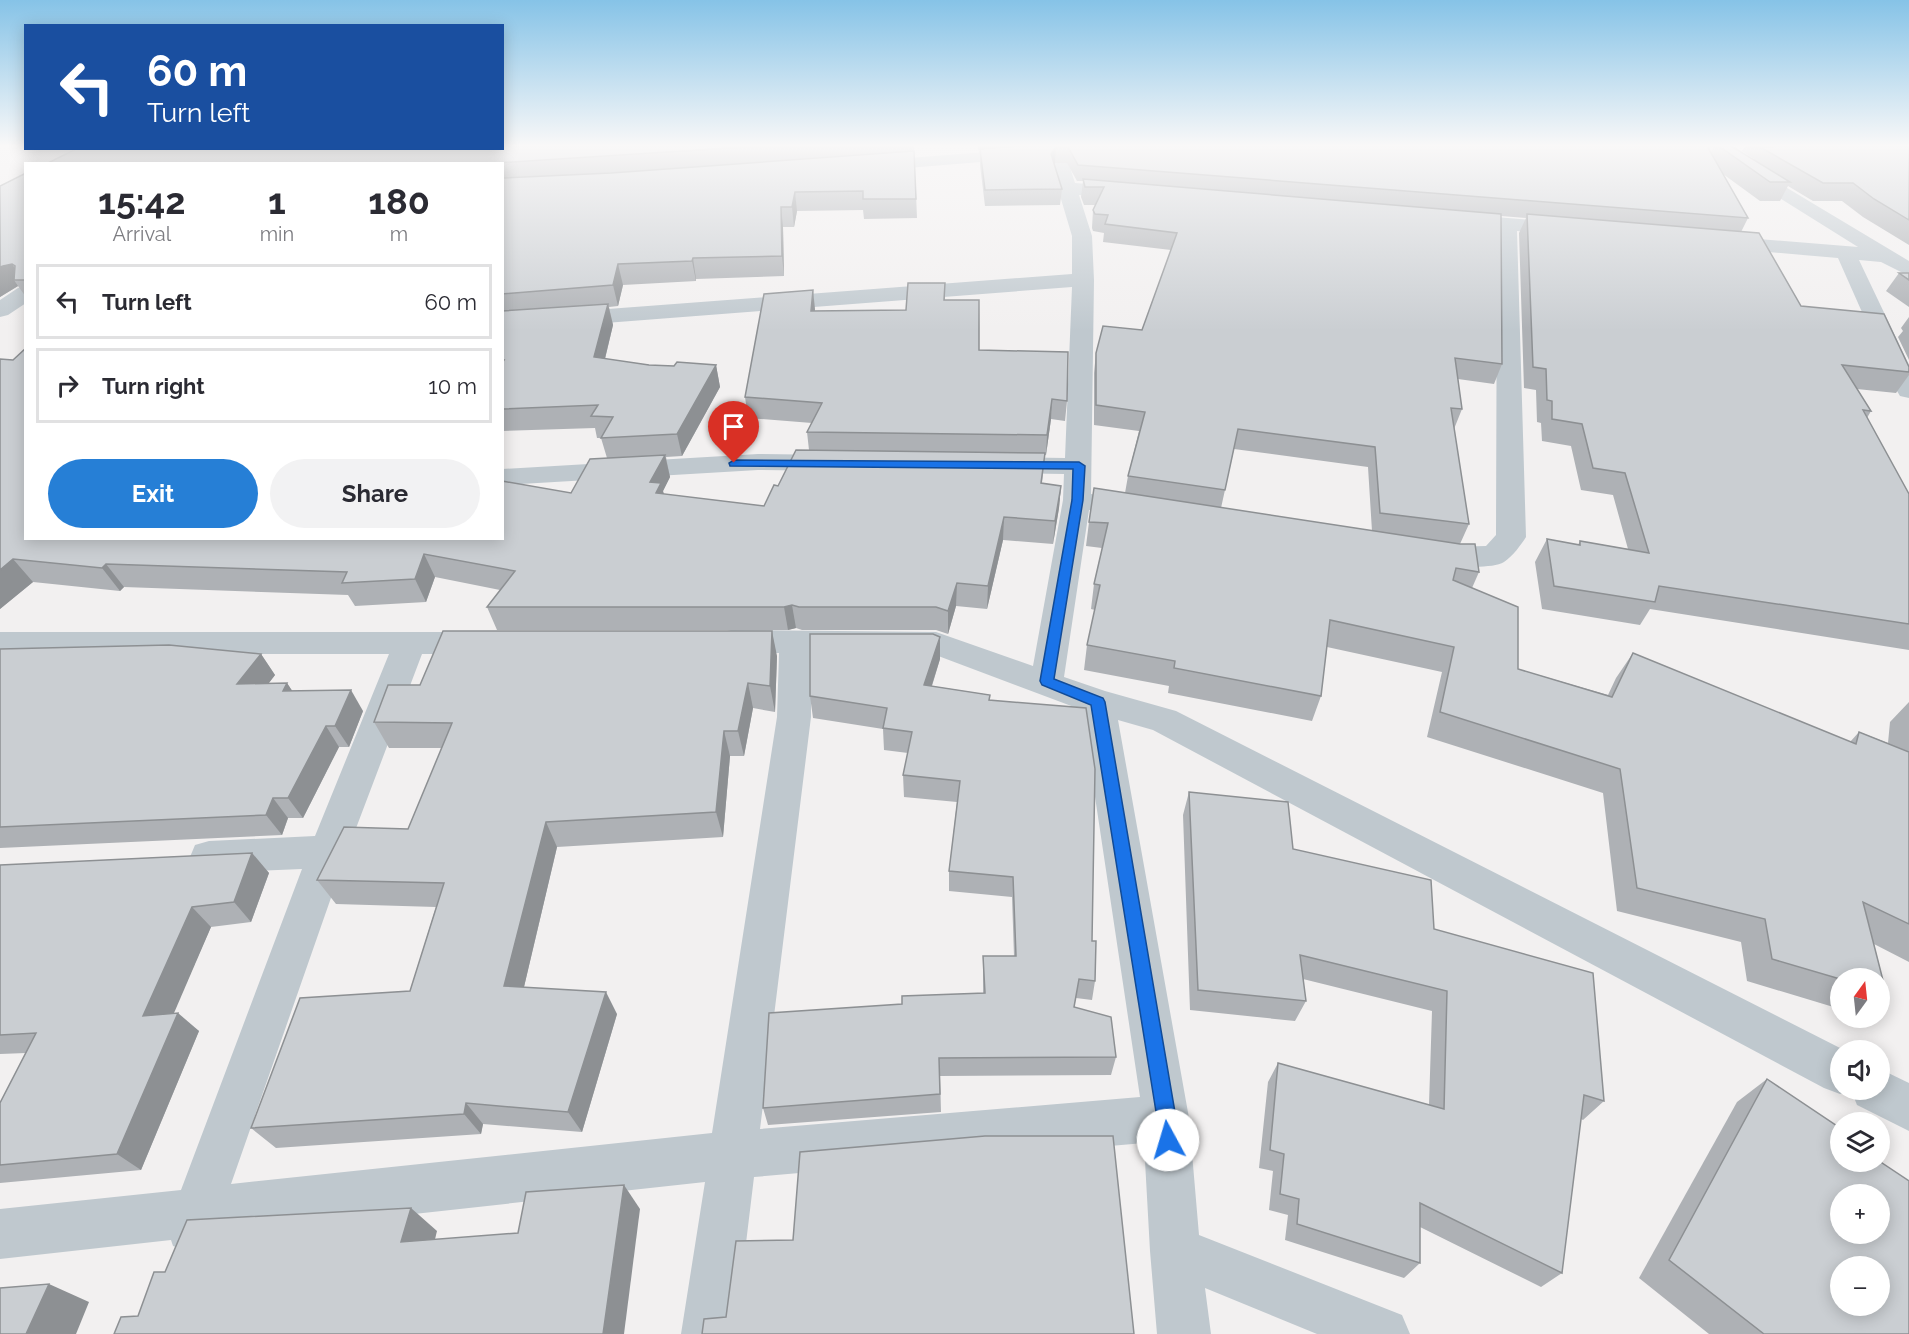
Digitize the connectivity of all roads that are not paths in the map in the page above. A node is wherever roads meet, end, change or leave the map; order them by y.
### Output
1 (1073, 206) edge
2 (1805, 206) edge
3 (1436, 219) edge
4 (1507, 224) junction
5 (1589, 231) edge
6 (1706, 241) edge
7 (1846, 253) junction
8 (1887, 256) junction
9 (1909, 270) edge
10 (1083, 280) junction
11 (24, 294) edge
12 (0, 310) edge
13 (504, 324) edge
14 (1909, 391) edge
15 (865, 463) edge
16 (972, 464) edge
17 (1079, 466) junction
18 (504, 477) edge
19 (1077, 500) junction
20 (1159, 512) edge
21 (1403, 550) edge
22 (702, 641) edge
23 (795, 641) junction
24 (515, 642) edge
25 (0, 643) edge
26 (410, 643) junction
27 (1047, 681) junction
28 (1098, 702) junction
29 (328, 852) junction
30 (173, 859) edge
31 (1830, 1067) edge
32 (1890, 1098) edge
33 (1909, 1108) edge
34 (1166, 1118) junction
35 (734, 1155) junction
36 (197, 1212) junction
37 (0, 1234) edge
38 (1175, 1251) junction
39 (176, 1267) edge
40 (708, 1334) edge
41 (1184, 1334) edge
42 (1383, 1334) edge

1 - 10 street
2 - 8 street
3 - 4 street
4 - 5 street
4 - 21 street
6 - 7 street
7 - 8 street
7 - 14 street
8 - 9 street
10 - 13 street
10 - 17 street
11 - 12 street
15 - 18 street
16 - 17 street
17 - 19 street
19 - 20 street
19 - 27 street
22 - 23 street
23 - 27 street
23 - 35 street
24 - 26 street
25 - 26 street
26 - 29 street
27 - 28 street
28 - 31 street
28 - 34 street
29 - 30 street
29 - 36 street
32 - 33 street
34 - 35 street
34 - 38 street
35 - 36 street
35 - 40 street
36 - 37 street
36 - 39 street
38 - 41 street
38 - 42 street

